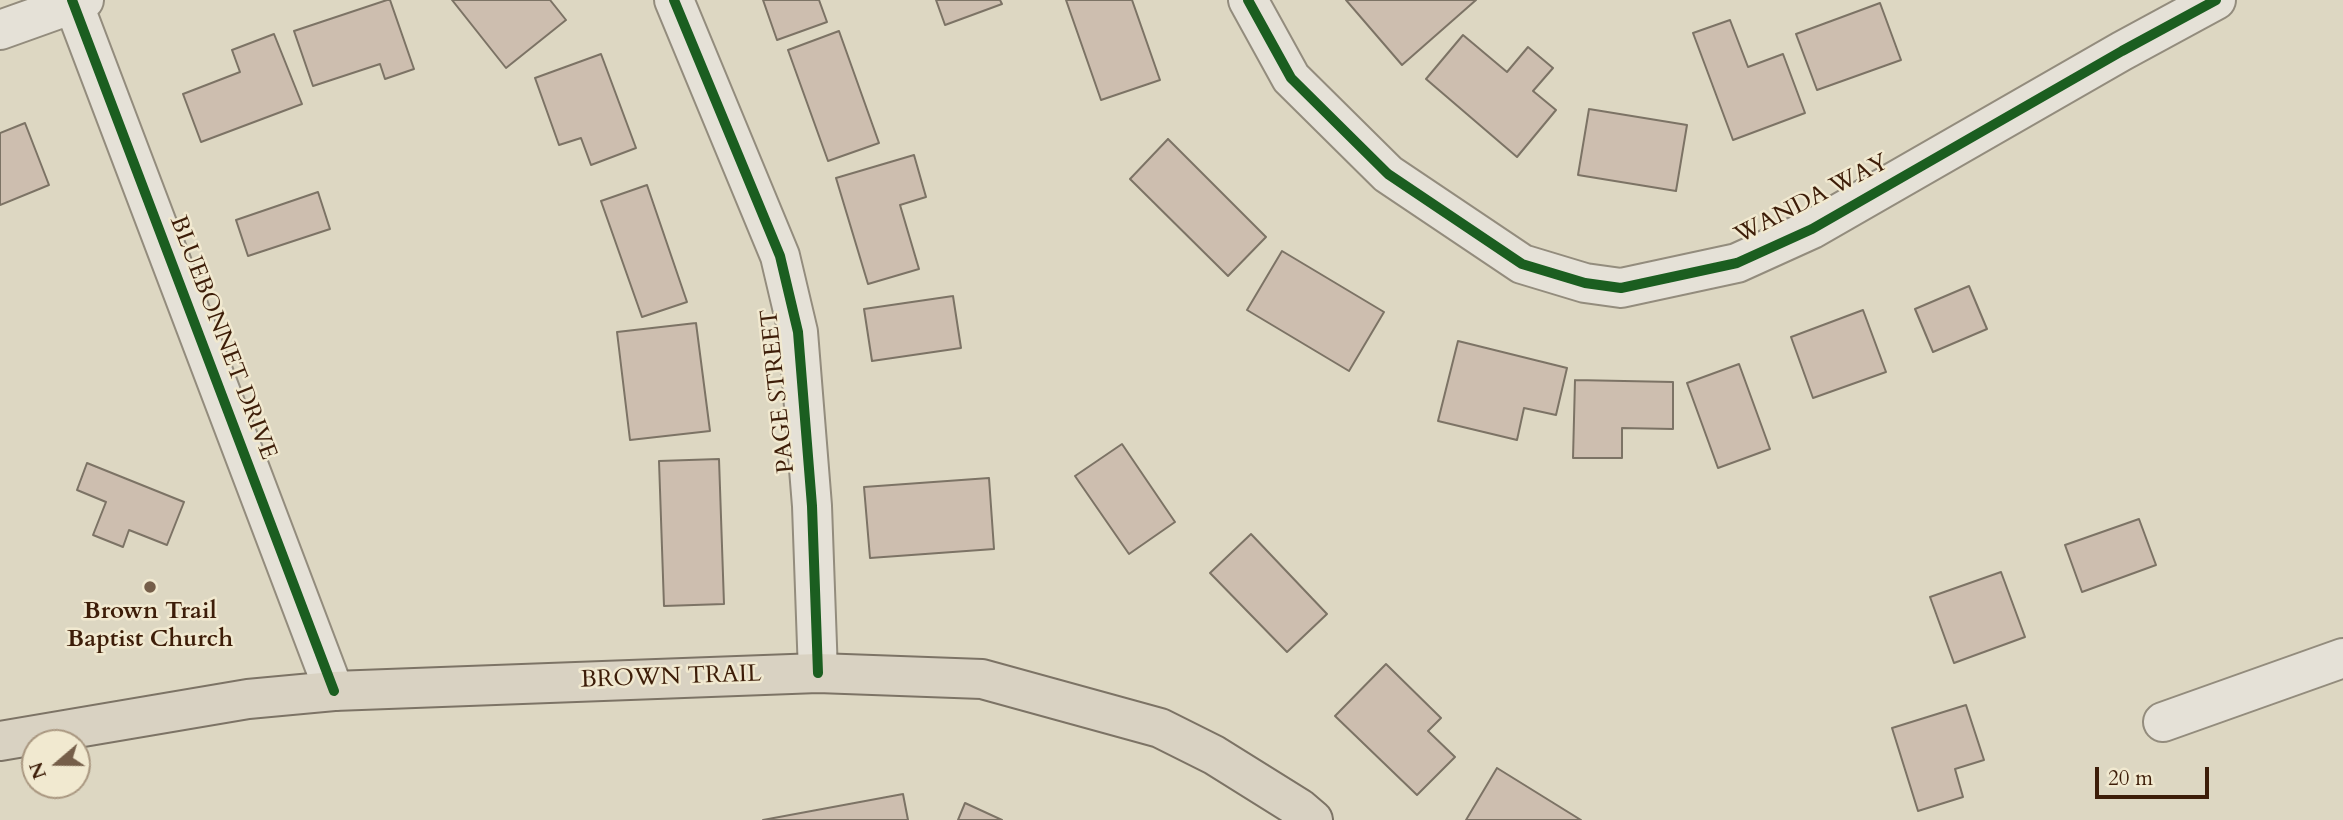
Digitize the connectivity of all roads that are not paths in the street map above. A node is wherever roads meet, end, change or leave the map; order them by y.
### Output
1 (674, 0) edge
2 (1248, 0) edge
3 (2216, 0) edge
4 (76, 1) edge
5 (0, 30) edge
6 (2343, 658) edge
7 (818, 673) junction
8 (334, 691) junction
9 (2163, 722) dead end
10 (0, 741) edge
11 (1313, 820) edge

1 - 7 street, PAGE STREET
2 - 3 street, WANDA WAY
4 - 5 street
4 - 8 street, BLUEBONNET DRIVE
6 - 9 street
7 - 8 main road, BROWN TRAIL
7 - 11 main road, BROWN TRAIL
8 - 10 main road, BROWN TRAIL

